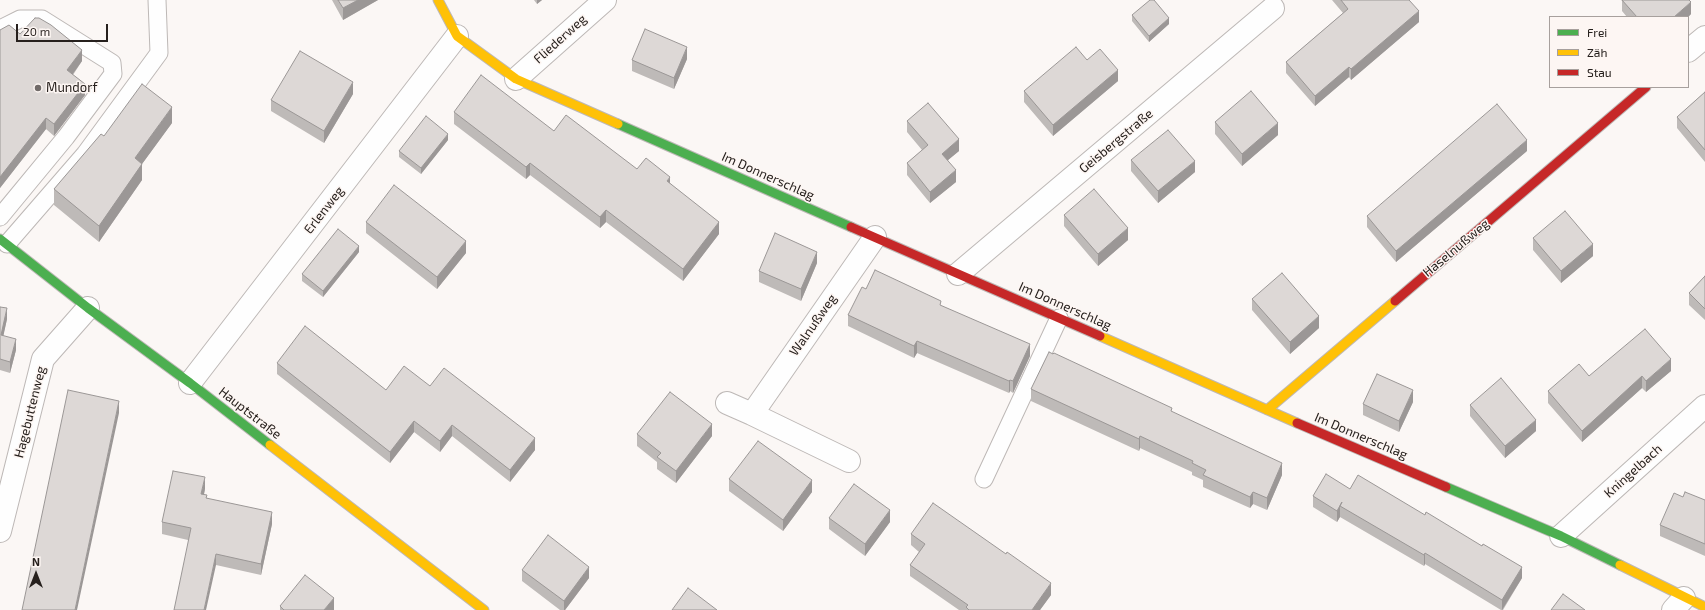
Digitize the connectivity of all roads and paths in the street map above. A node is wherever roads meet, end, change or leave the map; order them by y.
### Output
1 (157, 0) edge
2 (438, 0) edge
3 (605, 0) edge
4 (1273, 8) dead end
5 (0, 29) edge
6 (457, 36) junction
7 (1705, 37) edge
8 (1689, 50) edge
9 (516, 79) junction
10 (1645, 88) edge
11 (0, 217) edge
12 (875, 237) junction
13 (4, 241) edge
14 (958, 274) junction
15 (88, 308) junction
16 (1059, 318) junction
17 (190, 383) junction
18 (727, 402) dead end
19 (1705, 406) edge
20 (1267, 410) junction
21 (752, 414) junction
22 (849, 461) dead end
23 (984, 479) dead end
24 (0, 531) edge
25 (1561, 536) junction
26 (1678, 604) edge
27 (1705, 607) edge
28 (484, 610) edge

1 - 13 lane
2 - 6 street, Im Donnerschlag
3 - 9 street, Fliederweg
4 - 14 street, Geisbergstraße
5 - 11 lane
6 - 9 street, Im Donnerschlag
6 - 17 street, Erlenweg
7 - 8 street
9 - 12 street, Im Donnerschlag
10 - 20 street, Haselnußweg
12 - 14 street, Im Donnerschlag
12 - 21 street, Walnußweg
13 - 15 street, Hauptstraße
14 - 16 street, Im Donnerschlag
15 - 17 street, Hauptstraße
15 - 24 street, Hagebuttenweg
16 - 20 street, Im Donnerschlag
16 - 23 lane
17 - 28 street, Hauptstraße
18 - 21 street
19 - 25 street, Kningelbach
20 - 25 street, Im Donnerschlag
21 - 22 street
25 - 26 street, Im Donnerschlag
26 - 27 street, Im Donnerschlag

